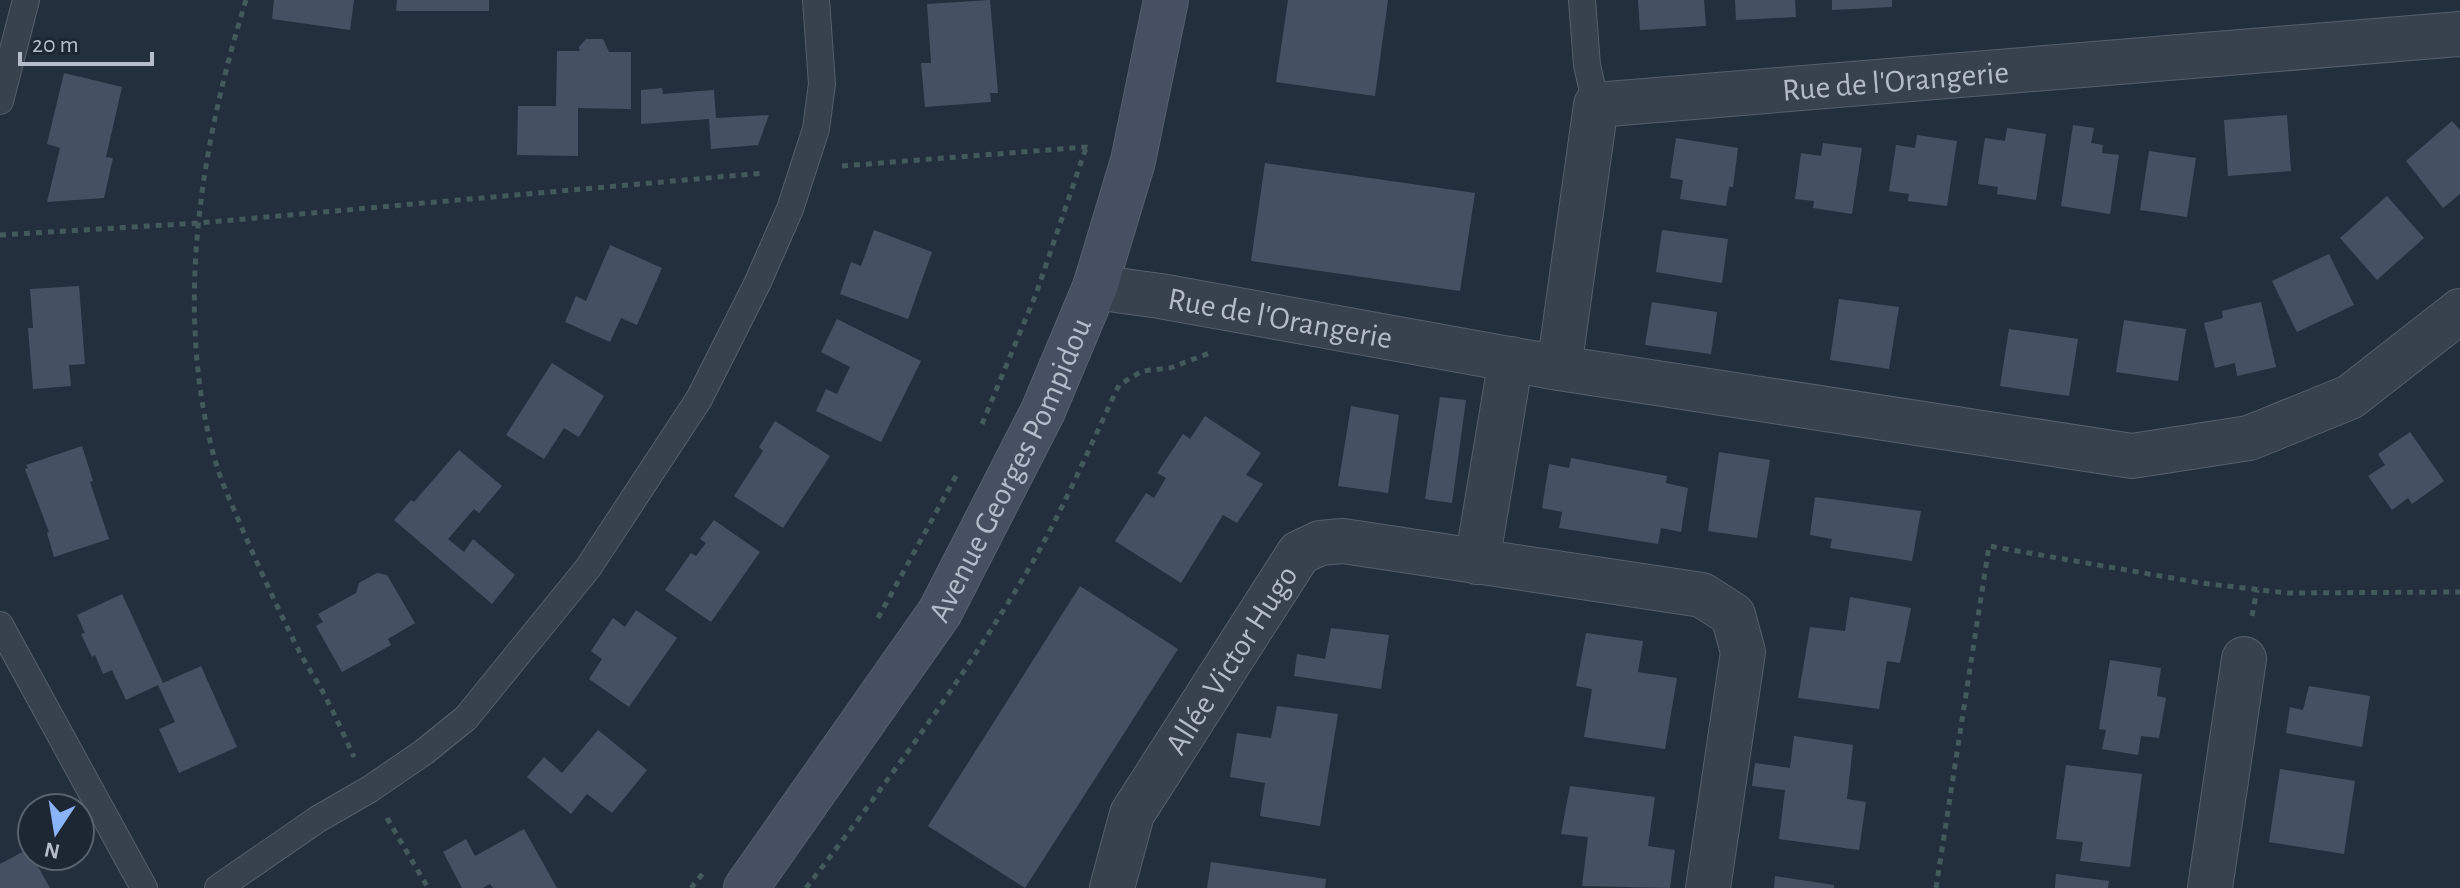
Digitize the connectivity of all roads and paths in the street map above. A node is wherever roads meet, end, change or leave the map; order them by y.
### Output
1 (26, 0) edge
2 (246, 0) edge
3 (816, 0) edge
4 (1166, 0) edge
5 (1582, 0) edge
6 (2460, 34) edge
7 (0, 101) edge
8 (1596, 105) junction
9 (1089, 134) dead end
10 (1086, 147) junction
11 (1133, 161) junction
12 (804, 169) junction
13 (199, 223) junction
14 (0, 235) edge
15 (1095, 287) junction
16 (2460, 311) edge
17 (1219, 350) dead end
18 (1511, 359) junction
19 (1559, 368) junction
20 (981, 427) dead end
21 (961, 466) dead end
22 (1477, 562) junction
23 (2460, 592) edge
24 (0, 625) edge
25 (872, 628) dead end
26 (2244, 659) dead end
27 (355, 761) dead end
28 (392, 825) dead end
29 (710, 864) dead end
30 (144, 888) edge
31 (218, 888) edge
32 (428, 888) edge
33 (691, 888) edge
34 (746, 888) edge
35 (806, 888) edge
36 (1112, 888) edge
37 (1708, 888) edge
38 (1936, 888) edge
39 (2210, 888) edge

1 - 7 lane
2 - 13 path
3 - 12 lane
4 - 11 main road, Avenue Georges Pompidou
5 - 8 lane
6 - 8 street, Rue de l'Orangerie
8 - 19 street
9 - 10 path
10 - 11 path
10 - 12 path
10 - 20 path
11 - 15 main road, Avenue Georges Pompidou
12 - 13 path
12 - 31 lane
13 - 14 path
13 - 27 path
15 - 18 street, Rue de l'Orangerie
15 - 34 main road, Avenue Georges Pompidou
16 - 19 street, Rue de l'Orangerie
17 - 35 path
18 - 19 street, Rue de l'Orangerie
18 - 22 street
21 - 25 path
22 - 36 street, Allée Victor Hugo
22 - 37 street, Allée Victor Hugo
23 - 38 path
24 - 30 lane
26 - 39 street
28 - 32 path
29 - 33 path

